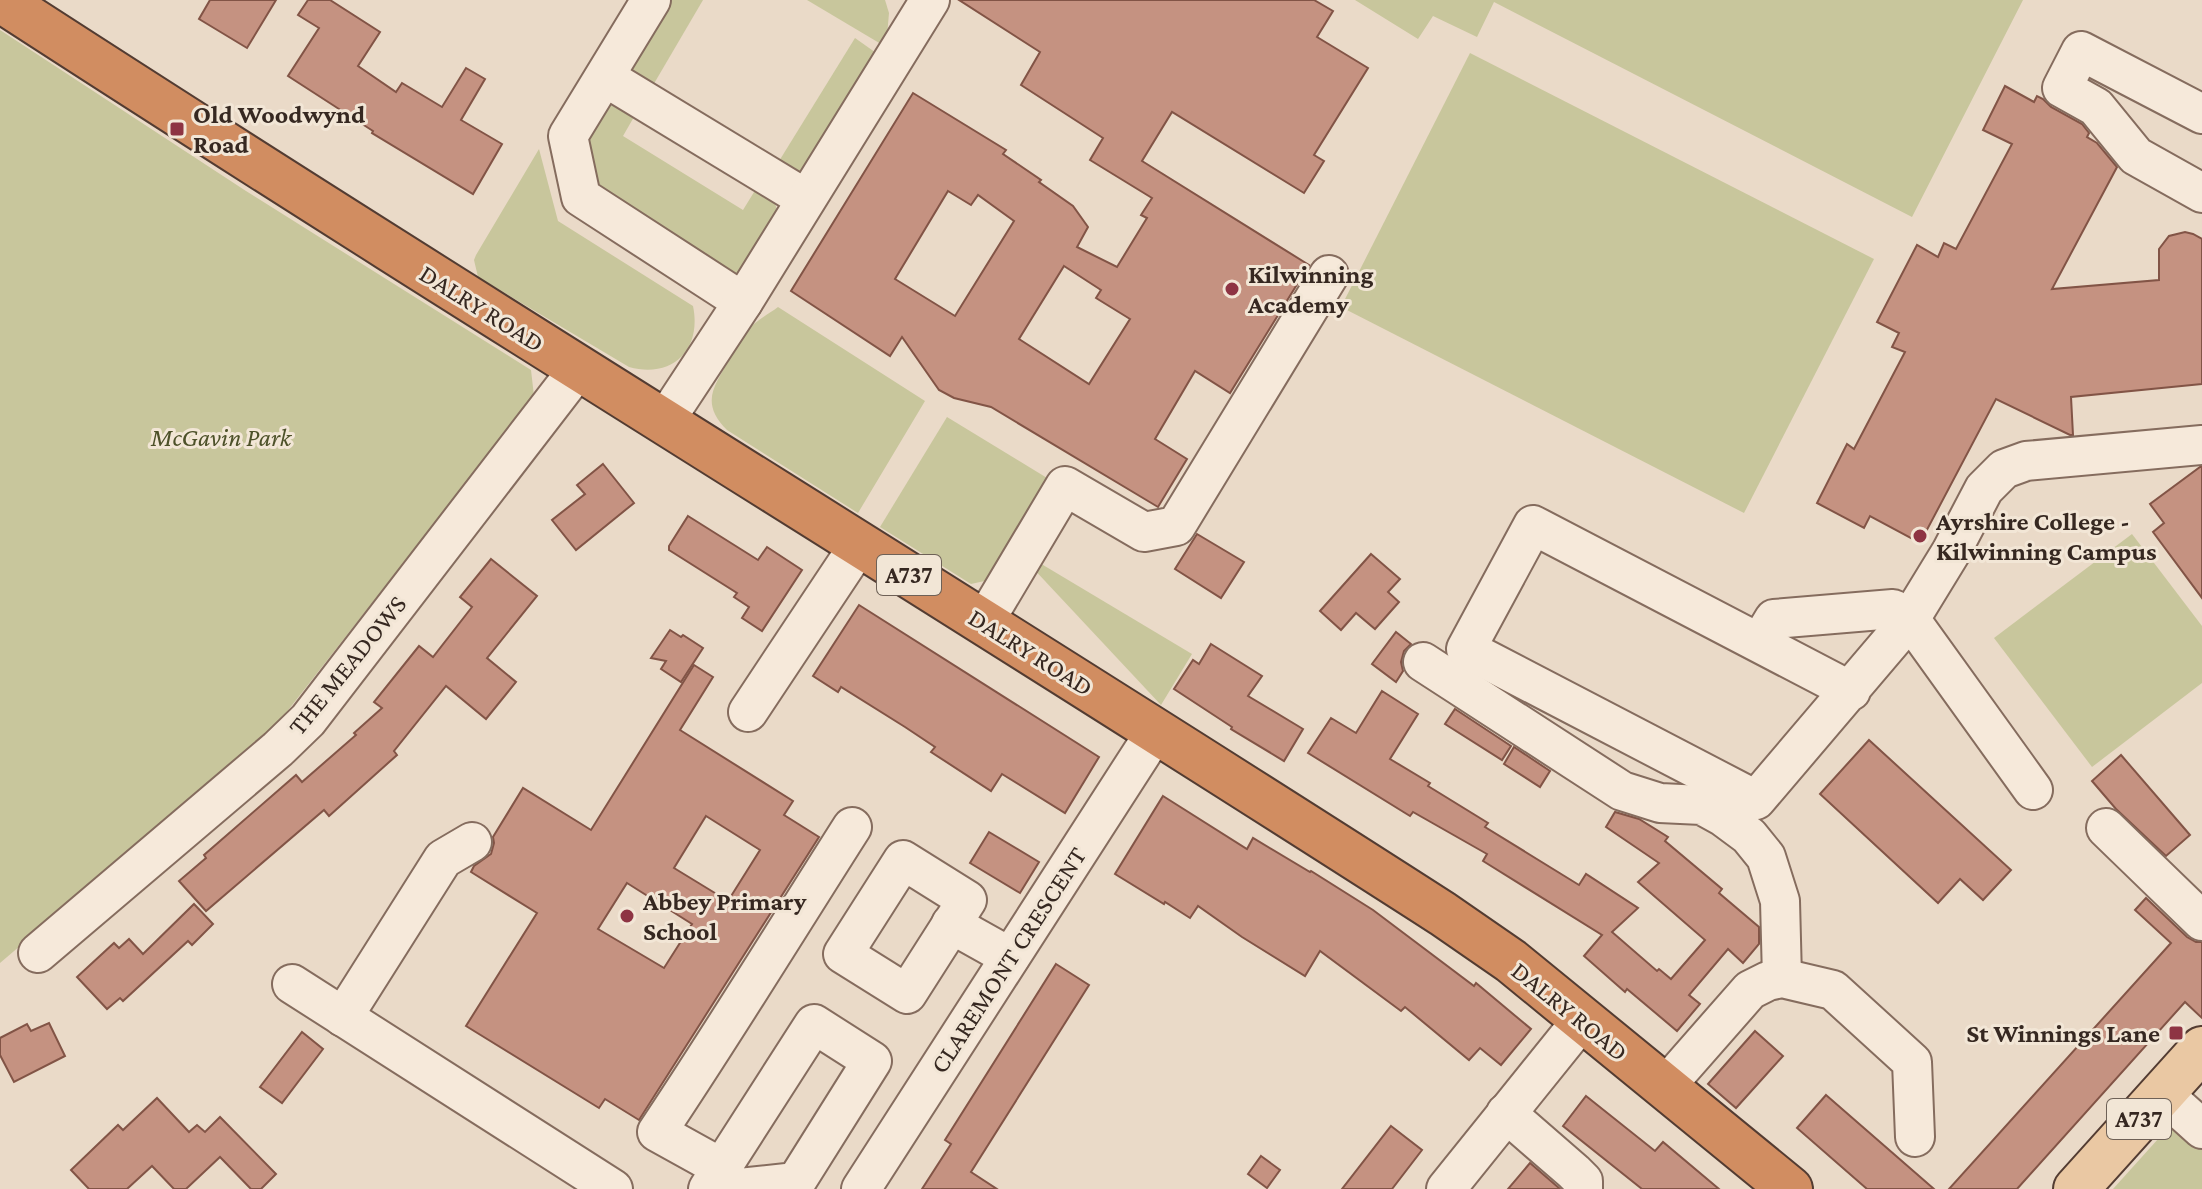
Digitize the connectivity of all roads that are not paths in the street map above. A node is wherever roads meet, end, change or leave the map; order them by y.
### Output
1 (1, 0) edge
2 (651, 0) edge
3 (930, 0) edge
4 (605, 77) junction
5 (2202, 114) edge
6 (2202, 193) edge
7 (806, 199) junction
8 (1329, 275) dead end
9 (743, 302) junction
10 (579, 368) junction
11 (664, 422) junction
12 (2202, 445) edge
13 (859, 545) junction
14 (1910, 619) junction
15 (984, 622) junction
16 (1760, 642) junction
17 (1423, 662) dead end
18 (1851, 691) junction
19 (748, 712) dead end
20 (1156, 731) junction
21 (2033, 790) dead end
22 (852, 827) dead end
23 (2106, 828) dead end
24 (472, 842) dead end
25 (2202, 921) edge
26 (951, 924) dead end
27 (38, 953) dead end
28 (1010, 957) junction
29 (1782, 978) junction
30 (292, 984) dead end
31 (343, 1017) junction
32 (1582, 1020) junction
33 (2202, 1049) edge
34 (1664, 1088) junction
35 (2162, 1093) junction
36 (1506, 1113) junction
37 (2202, 1129) edge
38 (1915, 1137) dead end
39 (720, 1182) edge
40 (613, 1189) edge
41 (861, 1189) edge
42 (1446, 1189) edge
43 (1583, 1189) edge
44 (1790, 1189) edge
45 (2076, 1189) edge

1 - 10 highway, DALRY ROAD / A737
2 - 4 street
3 - 7 street
4 - 7 street
4 - 9 street
5 - 6 street
7 - 9 street
8 - 15 street
9 - 11 street
10 - 11 highway, DALRY ROAD / A737
10 - 27 street, THE MEADOWS
11 - 13 highway, DALRY ROAD / A737
12 - 14 street
13 - 15 highway, DALRY ROAD / A737
13 - 19 street
14 - 16 street
14 - 18 street
14 - 21 street
15 - 20 highway, DALRY ROAD / A737
16 - 18 street
16 - 18 street
17 - 29 street
20 - 28 street, CLAREMONT CRESCENT
20 - 32 highway, DALRY ROAD / A737
22 - 39 street
23 - 25 street
24 - 31 street
26 - 28 street
28 - 41 street, CLAREMONT CRESCENT
29 - 34 street
29 - 38 street
30 - 31 street
31 - 40 street
32 - 34 highway, DALRY ROAD / A737
32 - 36 street
33 - 35 main road, A737
34 - 44 highway, DALRY ROAD / A737
35 - 37 street
35 - 45 main road, A737
36 - 42 street
36 - 43 street

